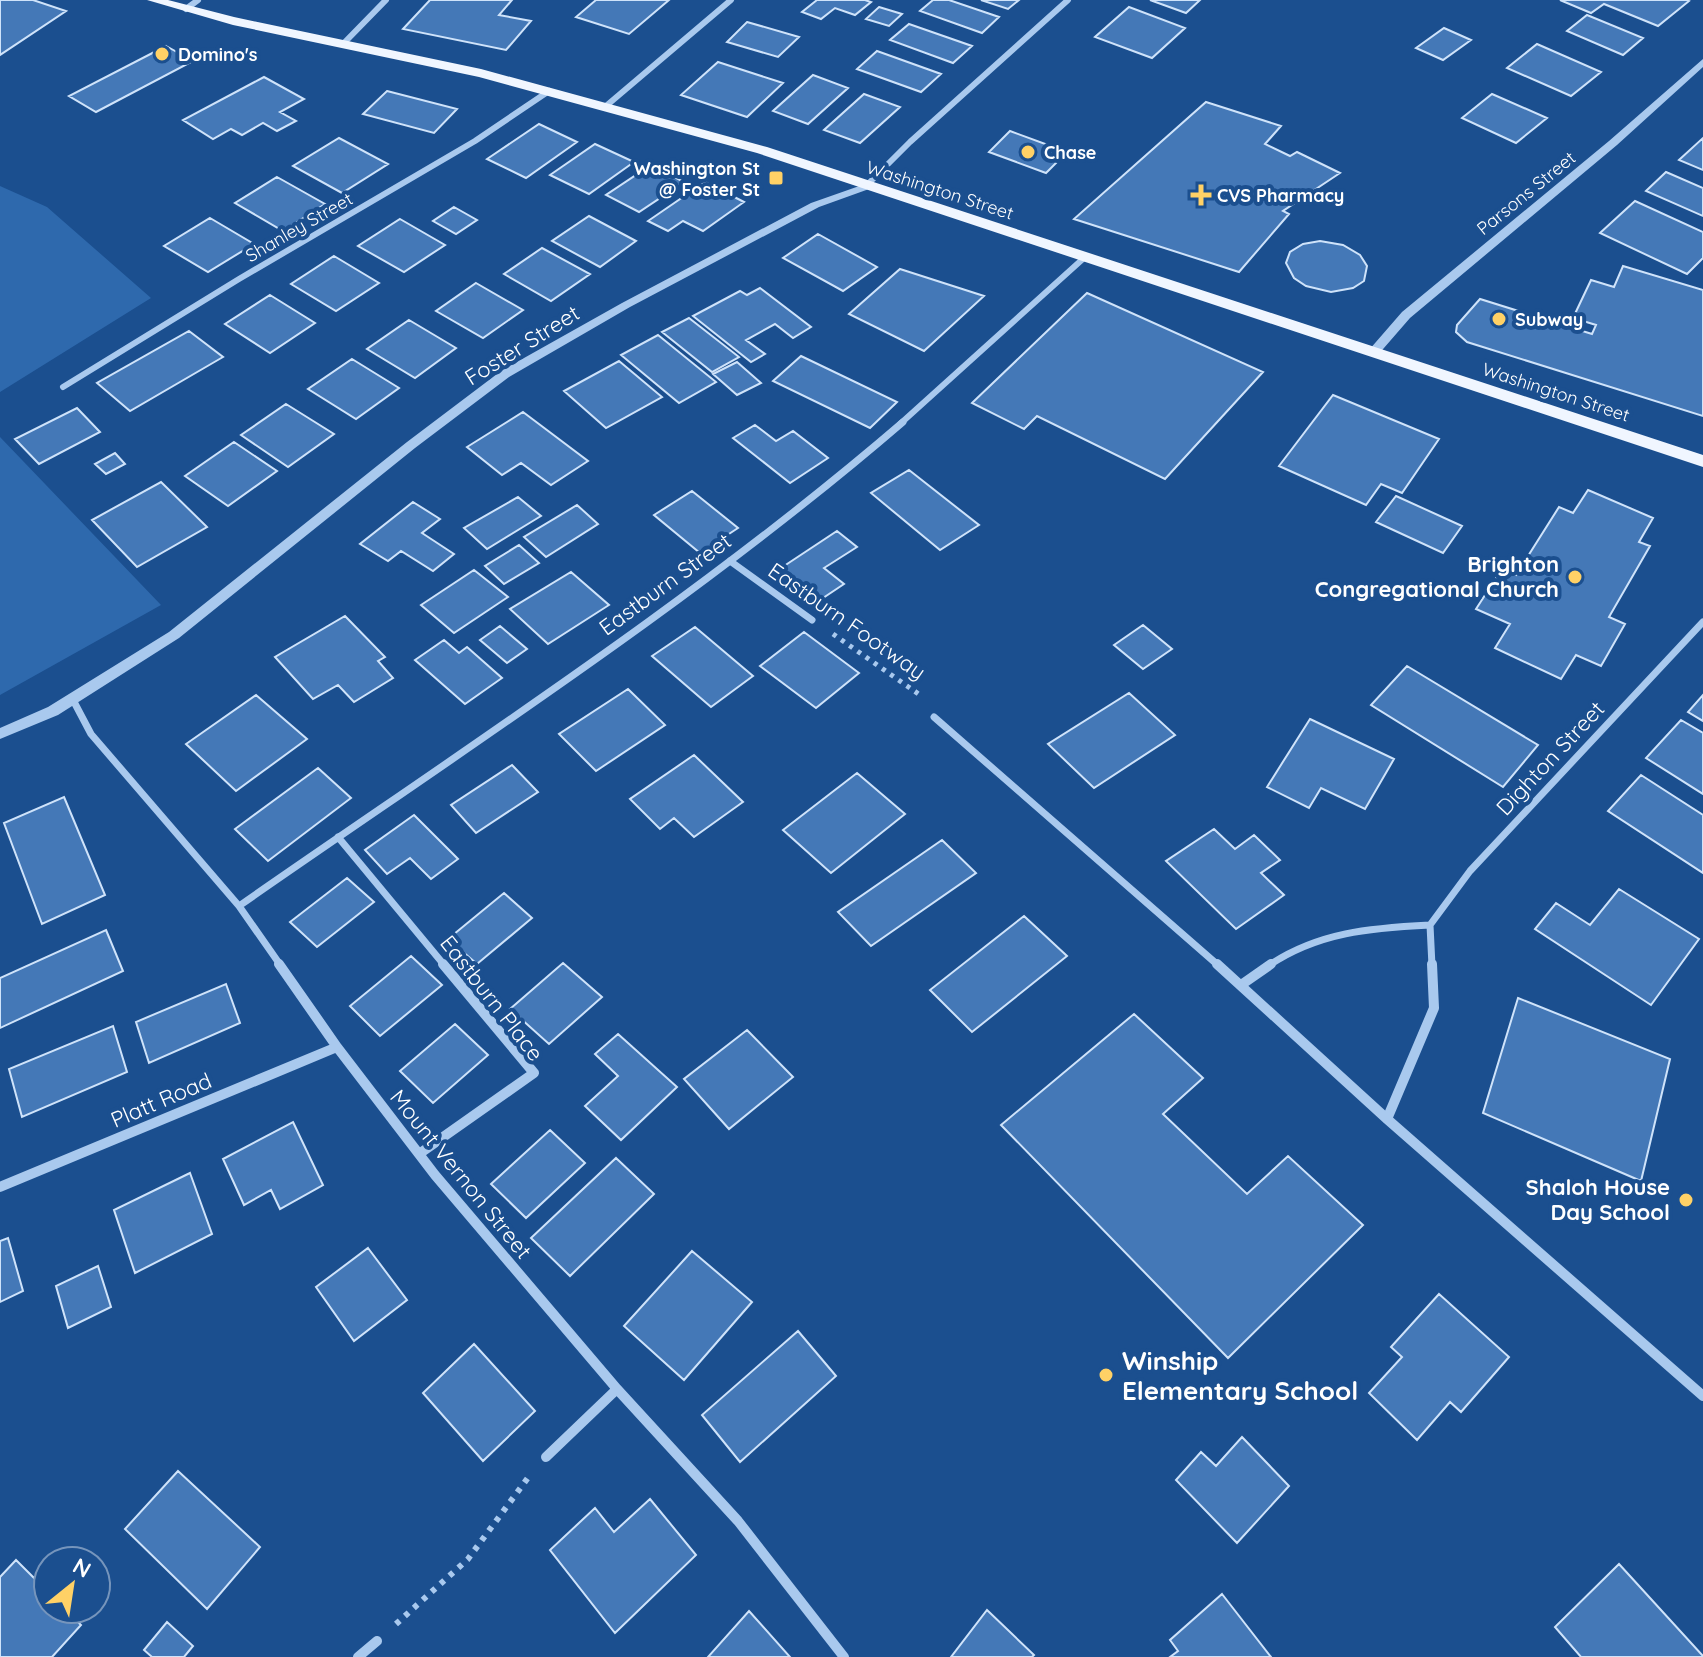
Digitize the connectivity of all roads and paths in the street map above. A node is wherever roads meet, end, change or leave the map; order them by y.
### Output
1 (153, 0) edge
2 (386, 0) edge
3 (731, 0) edge
4 (1068, 0) edge
5 (192, 4) edge
6 (343, 44) junction
7 (1703, 62) edge
8 (549, 91) junction
9 (606, 106) junction
10 (865, 187) junction
11 (1085, 257) junction
12 (1373, 353) junction
13 (63, 387) dead end
14 (1703, 461) edge
15 (730, 561) junction
16 (812, 620) joint
17 (1703, 622) edge
18 (72, 698) junction
19 (930, 702) dead end
20 (934, 717) dead end
21 (0, 734) edge
22 (338, 837) junction
23 (239, 906) junction
24 (1430, 925) junction
25 (1241, 985) junction
26 (337, 1047) junction
27 (1387, 1119) junction
28 (419, 1154) junction
29 (0, 1187) edge
30 (617, 1389) junction
31 (1703, 1396) edge
32 (546, 1457) joint
33 (377, 1641) joint
34 (358, 1657) edge
35 (844, 1657) edge

1 - 5 main road, Washington Street
2 - 6 street
3 - 9 street
4 - 10 street, Foster Street
5 - 6 main road, Washington Street
6 - 8 main road, Washington Street
7 - 12 street, Parsons Street
8 - 9 main road, Washington Street
8 - 13 street, Shanley Street
9 - 10 main road, Washington Street
10 - 11 main road, Washington Street
10 - 18 street, Foster Street
11 - 12 main road, Washington Street
11 - 15 street, Eastburn Street
12 - 14 main road, Washington Street
15 - 16 street, Eastburn Footway
15 - 22 street, Eastburn Street
16 - 19 path, Eastburn Footway
17 - 24 street, Dighton Street
18 - 21 street, Foster Street
18 - 23 street, Mount Vernon Street
20 - 25 street
22 - 23 street, Eastburn Street
22 - 28 street, Eastburn Place
23 - 26 street, Mount Vernon Street
24 - 25 street
24 - 27 street
25 - 27 street
26 - 28 street, Mount Vernon Street
26 - 29 street, Platt Road
27 - 31 street
28 - 30 street, Mount Vernon Street
30 - 32 street
30 - 35 street, Mount Vernon Street
32 - 33 path
33 - 34 street

